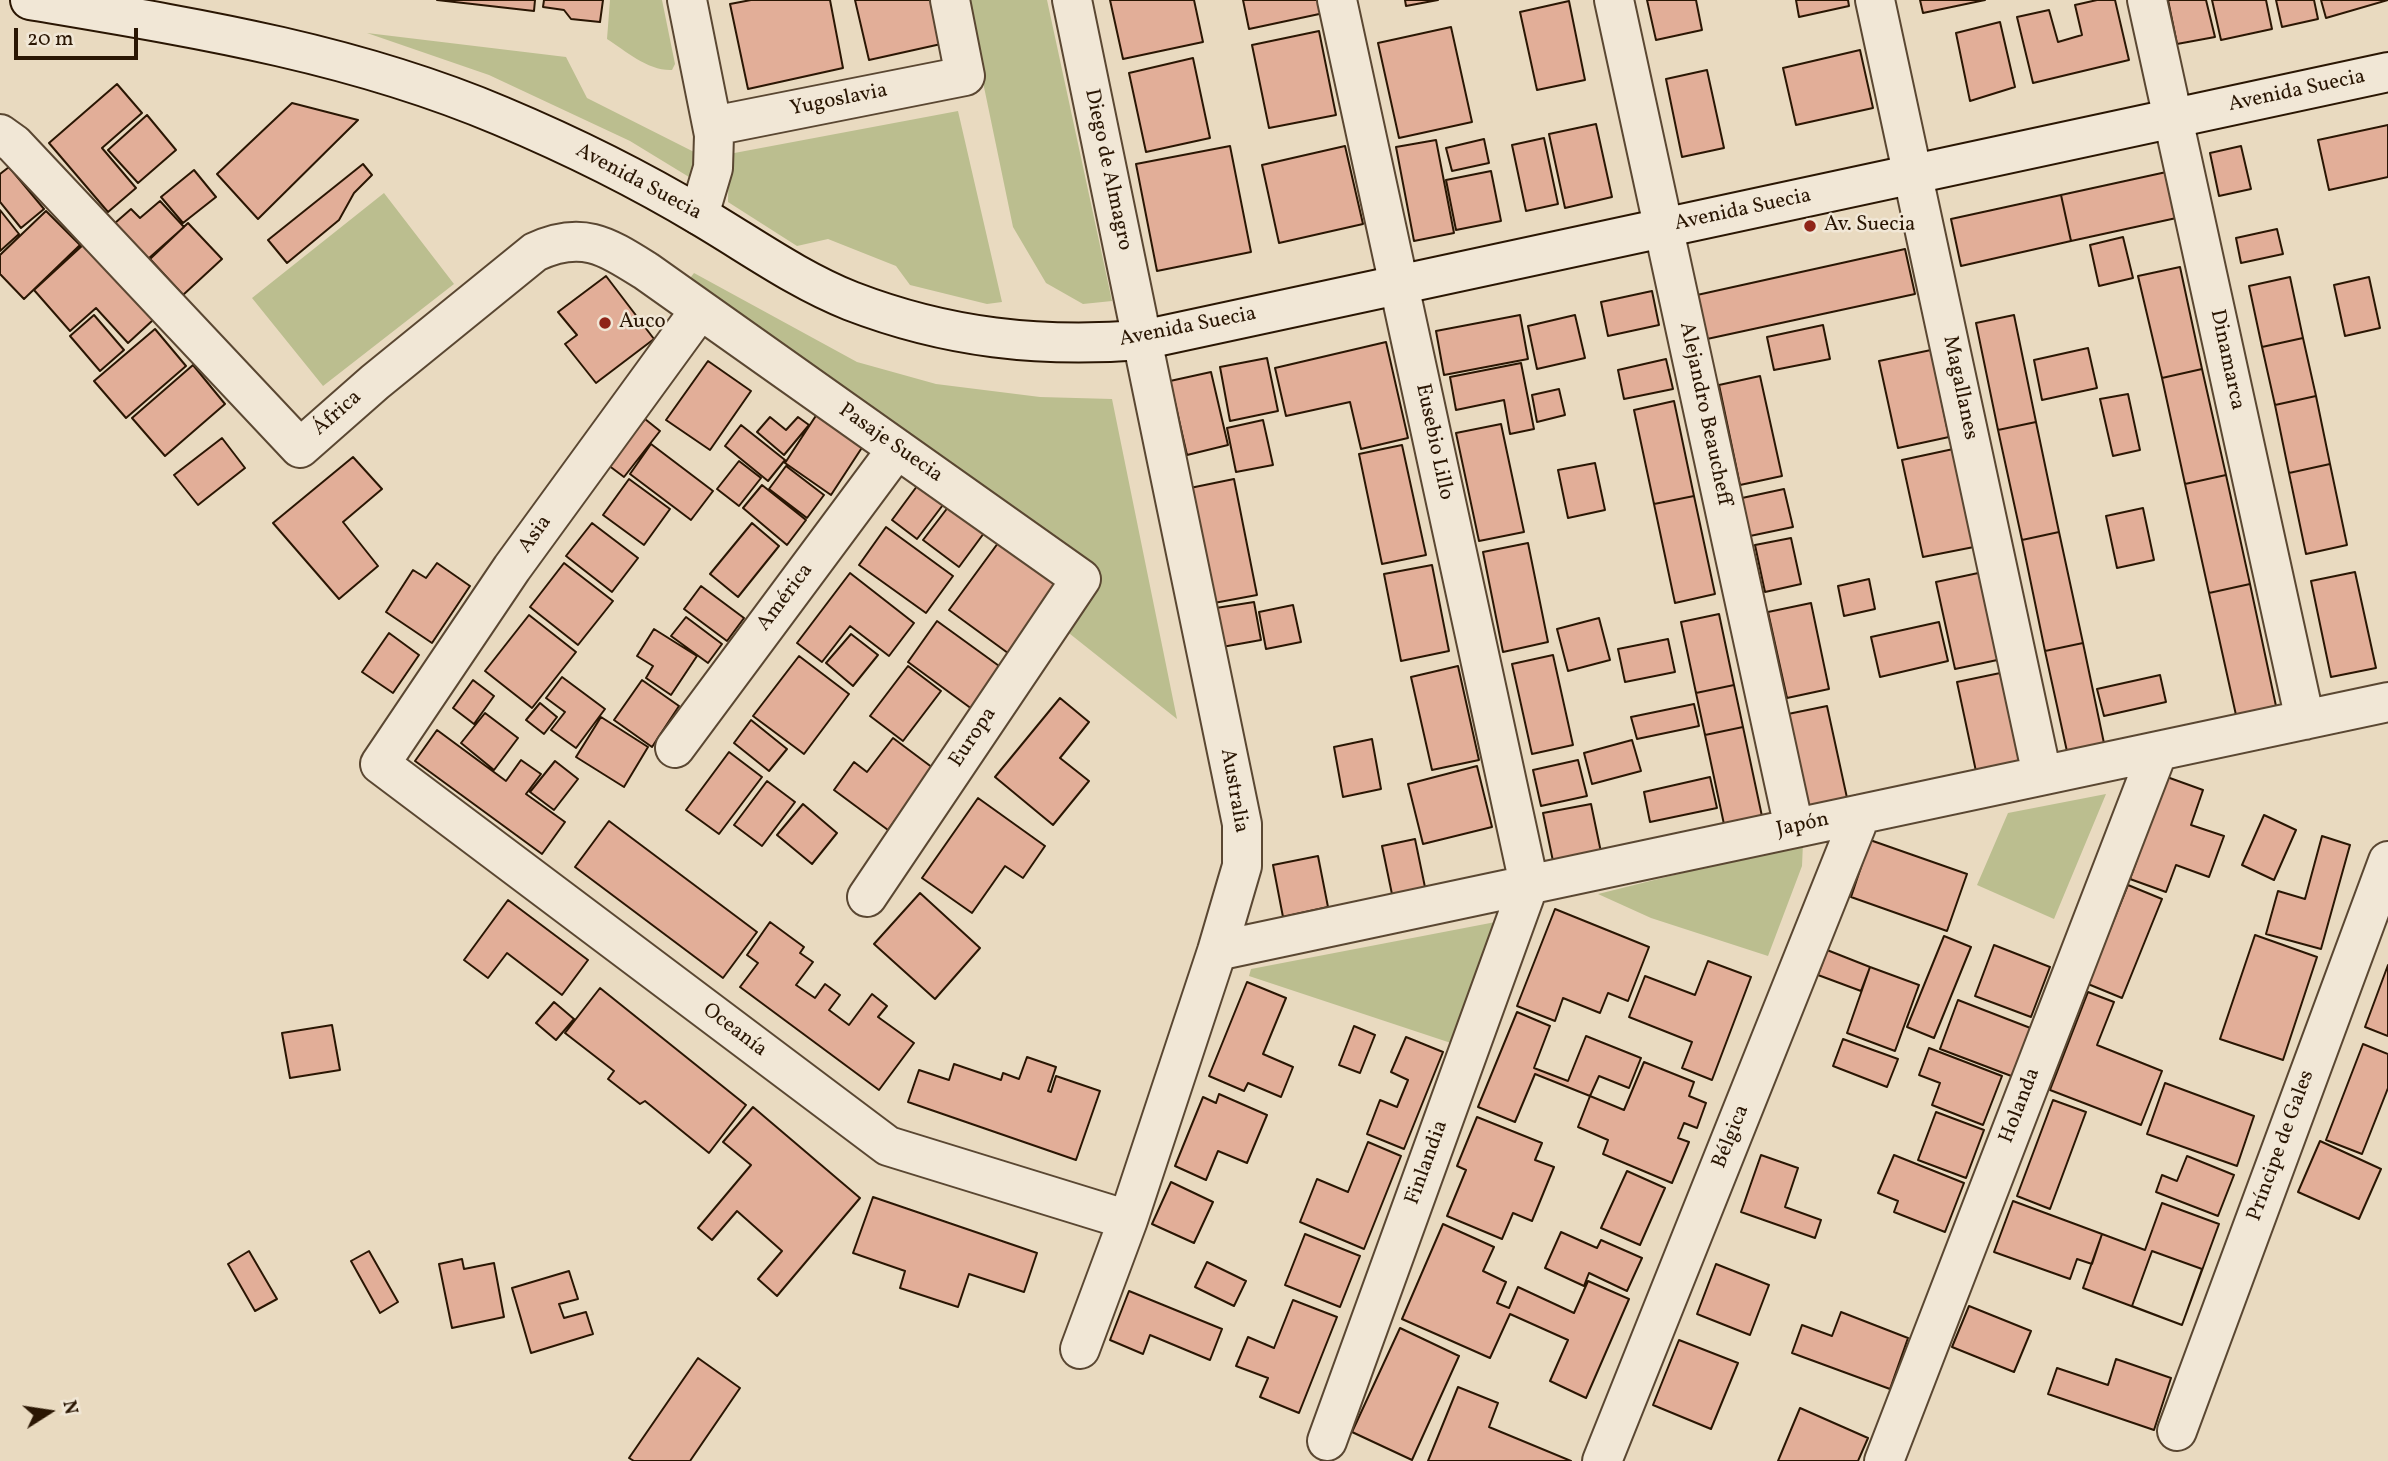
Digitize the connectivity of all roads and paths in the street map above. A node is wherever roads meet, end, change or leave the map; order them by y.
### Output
1 (30, 0) edge
2 (687, 0) edge
3 (950, 0) edge
4 (1072, 0) edge
5 (1338, 0) edge
6 (1614, 0) edge
7 (1875, 0) edge
8 (2147, 0) edge
9 (2388, 72) edge
10 (2173, 119) junction
11 (713, 126) junction
12 (0, 134) edge
13 (1913, 174) junction
14 (699, 215) junction
15 (1664, 228) junction
16 (1399, 285) junction
17 (700, 310) junction
18 (1142, 340) junction
19 (897, 449) junction
20 (1080, 579) joint
21 (2388, 702) edge
22 (2305, 720) junction
23 (675, 748) dead end
24 (2158, 751) junction
25 (380, 764) joint
26 (2042, 775) junction
27 (1861, 814) junction
28 (1794, 828) junction
29 (2388, 861) edge
30 (1529, 884) junction
31 (867, 897) dead end
32 (1217, 951) junction
33 (1128, 1220) junction
34 (1080, 1349) dead end
35 (2177, 1431) dead end
36 (1327, 1441) dead end
37 (1602, 1461) edge
38 (1884, 1461) edge

1 - 14 street, Avenida Suecia
2 - 11 street
3 - 11 street, Yugoslavia
4 - 18 street, Diego de Almagro
5 - 16 street, Eusebio Lillo
6 - 15 street, Alejandro Beaucheff
7 - 13 street, Magallanes
8 - 10 street, Dinamarca
9 - 10 street, Avenida Suecia
10 - 13 street, Avenida Suecia
10 - 22 street, Dinamarca
11 - 14 street
12 - 17 street, África
13 - 15 street, Avenida Suecia
13 - 26 street, Magallanes
14 - 18 street, Avenida Suecia
15 - 16 street, Avenida Suecia
15 - 28 street, Alejandro Beaucheff
16 - 18 street, Avenida Suecia
16 - 30 street, Eusebio Lillo
17 - 19 street, Pasaje Suecia
17 - 25 street, Asia
18 - 32 street, Australia
19 - 20 street, Pasaje Suecia
19 - 23 street, América
20 - 31 street, Europa
21 - 22 street, Japón
22 - 24 street, Japón
24 - 26 street, Japón
24 - 38 street, Holanda
25 - 33 street, Oceanía
26 - 27 street, Japón
27 - 28 street, Japón
27 - 37 street, Bélgica
28 - 30 street, Japón
29 - 35 street, Príncipe de Gales
30 - 32 street, Japón
30 - 36 street, Finlandia
32 - 33 street, Australia
33 - 34 street, Australia

